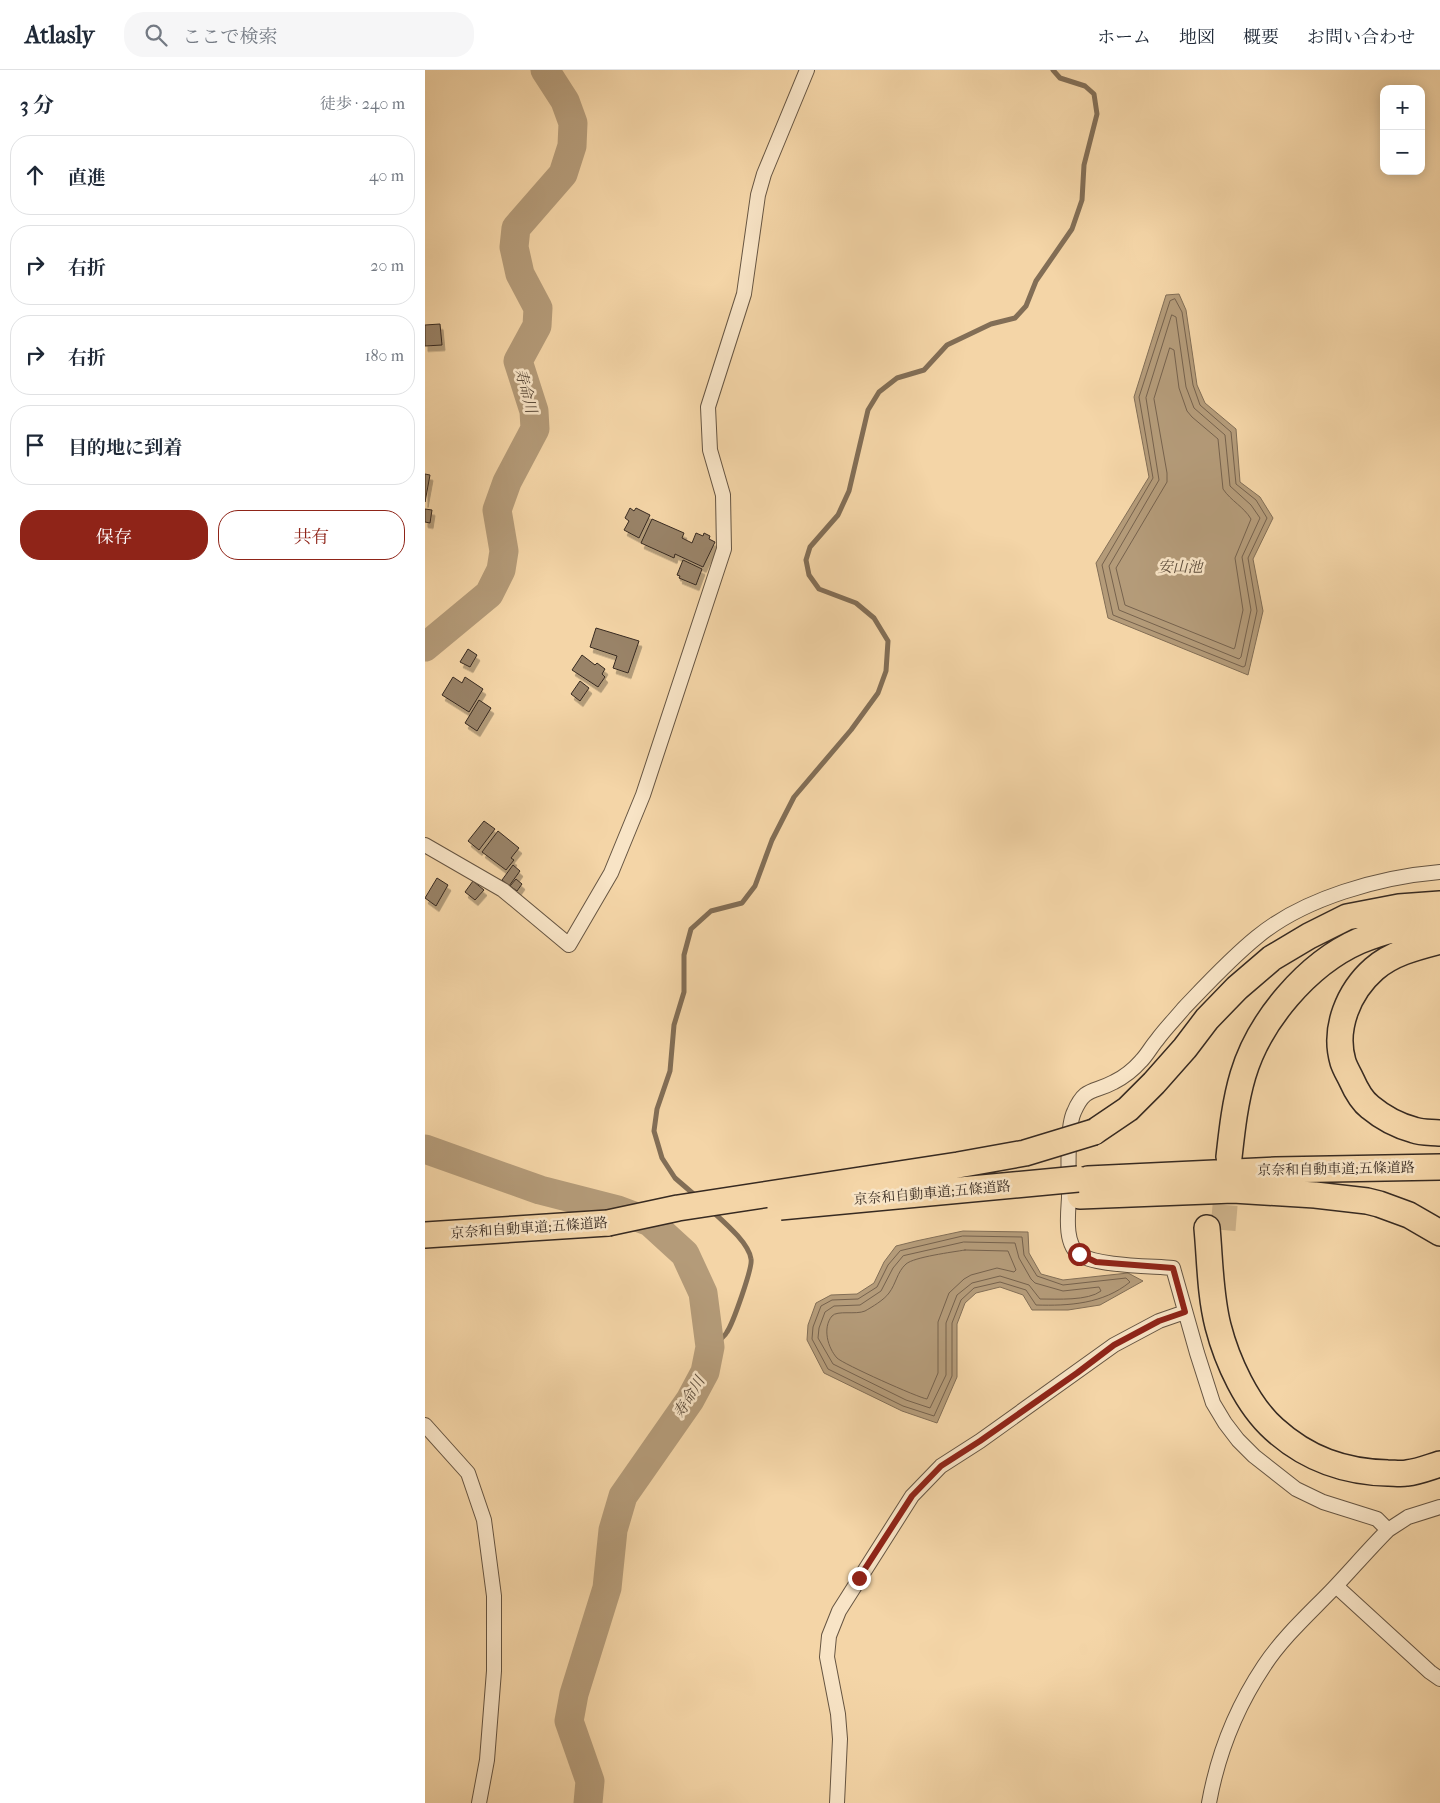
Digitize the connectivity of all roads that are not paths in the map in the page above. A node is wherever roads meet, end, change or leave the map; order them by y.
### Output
1 (807, 70) edge
2 (425, 845) edge
3 (1440, 872) edge
4 (1440, 904) edge
5 (1399, 907) junction
6 (1440, 920) edge
7 (1440, 941) edge
8 (1440, 1133) edge
9 (1440, 1167) edge
10 (1079, 1188) junction
11 (608, 1223) junction
12 (1440, 1233) edge
13 (425, 1235) edge
14 (1185, 1312) junction
15 (425, 1425) edge
16 (1440, 1448) edge
17 (1440, 1464) edge
18 (1440, 1507) edge
19 (1388, 1530) junction
20 (1336, 1586) junction
21 (1440, 1679) edge
22 (479, 1803) edge
23 (837, 1803) edge
24 (1209, 1803) edge

1 - 2 street
3 - 14 street
4 - 5 highway
5 - 6 highway
5 - 11 highway, bridge
7 - 8 highway
9 - 10 highway, 京奈和自動車道;五條道路
10 - 11 highway, 京奈和自動車道;五條道路, bridge
10 - 12 highway
11 - 13 highway, 京奈和自動車道;五條道路
14 - 19 street
14 - 23 street
15 - 22 street
16 - 17 highway
18 - 19 street
19 - 20 street
20 - 21 street
20 - 24 street

